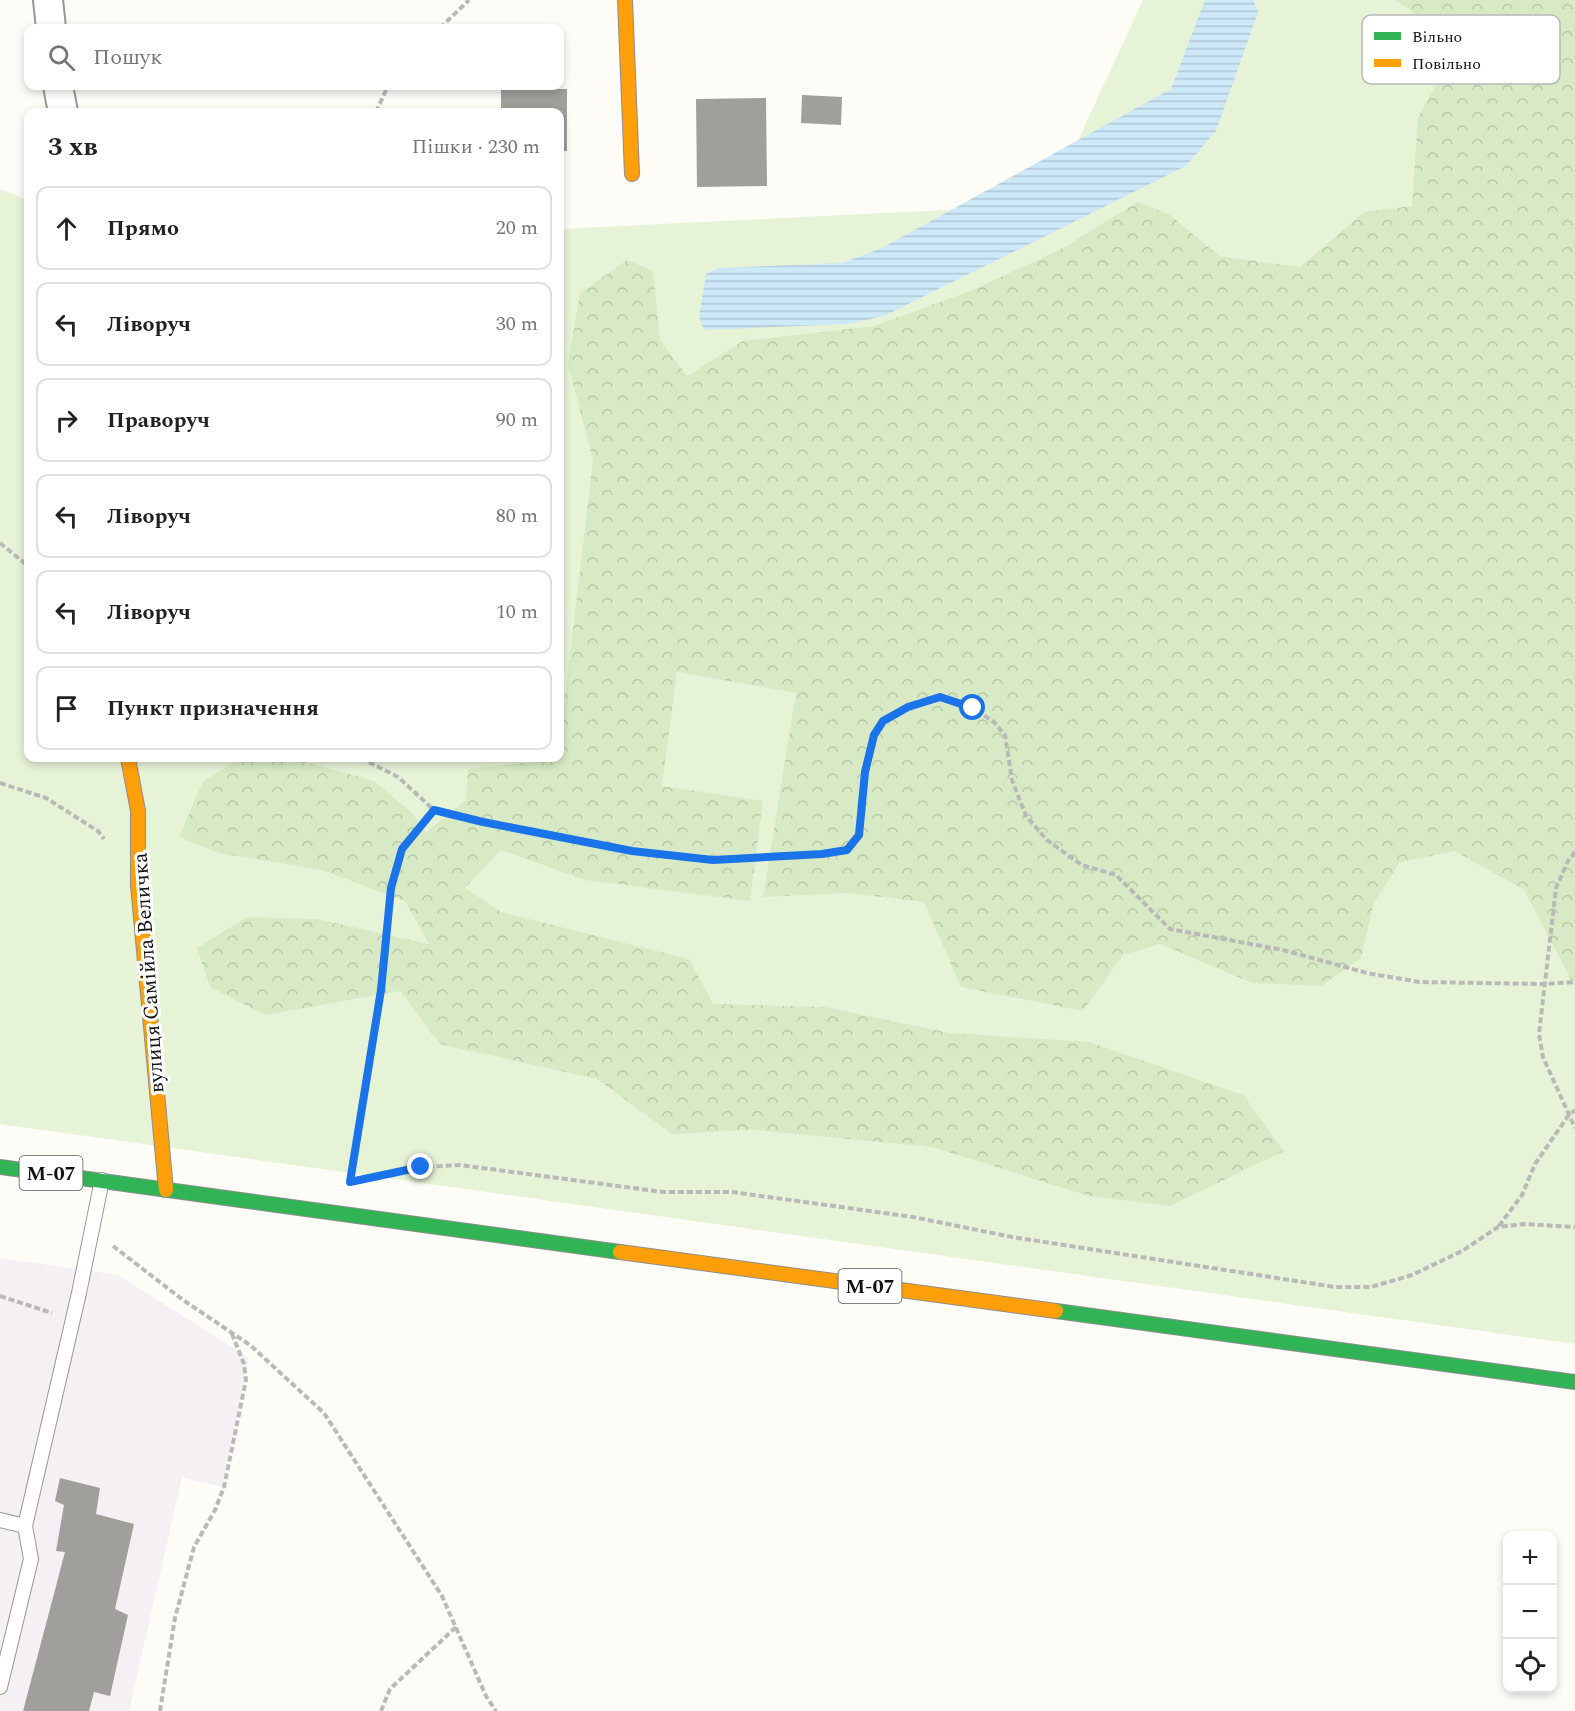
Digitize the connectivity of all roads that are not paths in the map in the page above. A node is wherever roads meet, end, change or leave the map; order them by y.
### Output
1 (48, 0) edge
2 (625, 0) edge
3 (51, 24) edge
4 (59, 90) edge
5 (62, 108) edge
6 (632, 174) dead end
7 (129, 762) edge
8 (0, 1167) edge
9 (102, 1180) junction
10 (166, 1190) junction
11 (1575, 1382) edge
12 (0, 1520) edge
13 (25, 1526) junction
14 (0, 1687) edge

1 - 3 street
2 - 6 main road
4 - 5 street
7 - 10 main road, вулиця Самійла Величка
8 - 9 main road, М-07
9 - 10 main road, М-07
9 - 13 lane
10 - 11 main road, М-07
12 - 13 lane
13 - 14 lane

